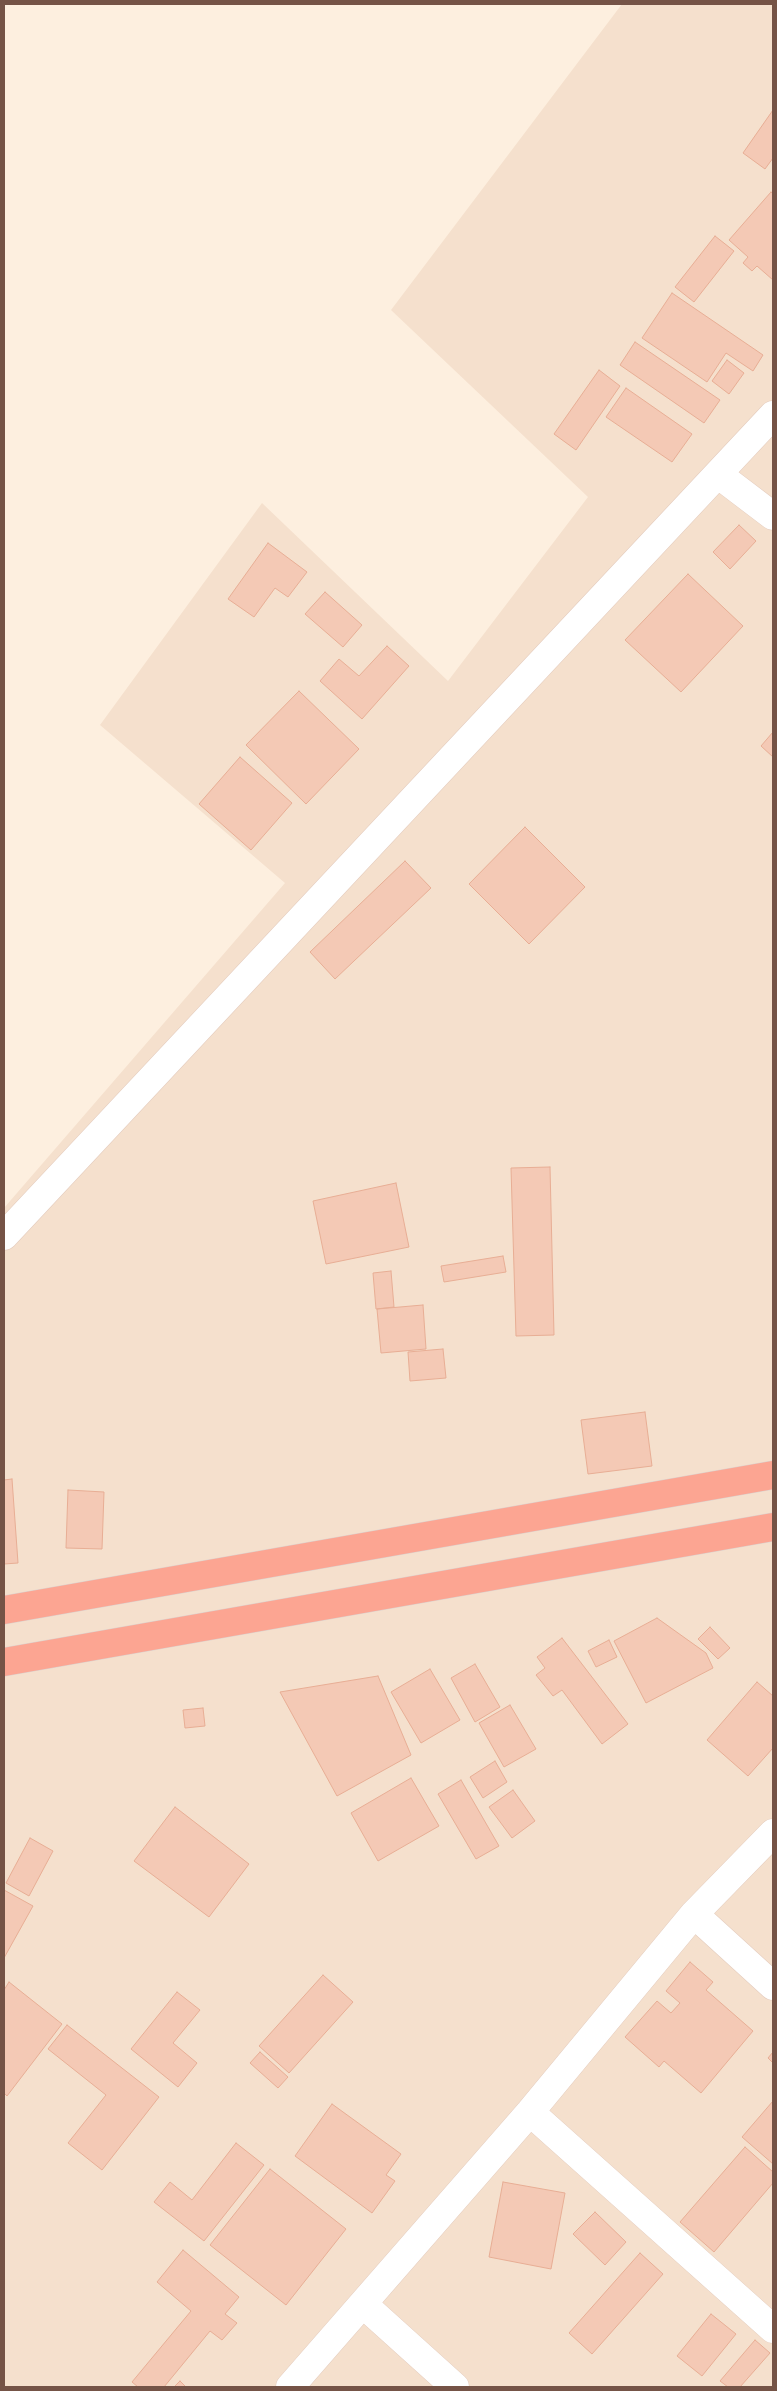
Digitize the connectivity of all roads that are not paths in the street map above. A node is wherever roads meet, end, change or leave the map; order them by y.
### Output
1 (773, 415) edge
2 (719, 475) junction
3 (773, 516) edge
4 (4, 1236) edge
5 (773, 1475) edge
6 (773, 1527) edge
7 (4, 1610) edge
8 (4, 1662) edge
9 (773, 1833) edge
10 (694, 1914) junction
11 (773, 1986) edge
12 (530, 2112) junction
13 (363, 2304) junction
14 (773, 2329) edge
15 (290, 2387) edge
16 (455, 2387) edge

1 - 2 street
2 - 3 street
2 - 4 street
5 - 7 highway
6 - 8 highway
9 - 10 street
10 - 11 street
10 - 12 street
12 - 13 street
12 - 14 street
13 - 15 street
13 - 16 street

